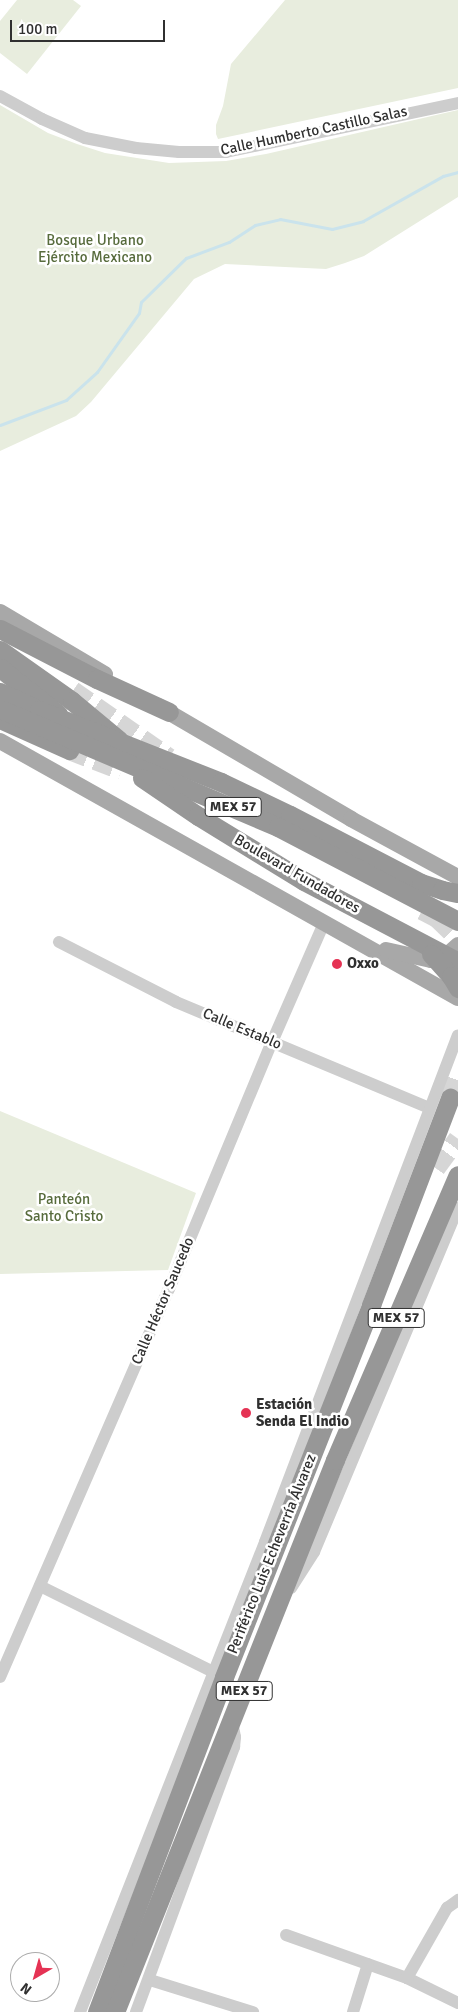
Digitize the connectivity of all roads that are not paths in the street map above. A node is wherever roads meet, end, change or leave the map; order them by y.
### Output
1 (0, 96) edge
2 (458, 102) edge
3 (0, 612) edge
4 (0, 629) edge
5 (0, 640) edge
6 (0, 650) edge
7 (0, 668) edge
8 (73, 690) tunnel mouth
9 (0, 692) edge
10 (0, 709) edge
11 (169, 712) junction
12 (0, 719) edge
13 (0, 742) edge
14 (69, 750) tunnel mouth
15 (427, 860) junction
16 (458, 877) edge
17 (458, 891) edge
18 (458, 921) edge
19 (324, 923) junction
20 (59, 942) dead end
21 (362, 944) junction
22 (458, 945) edge
23 (458, 962) edge
24 (458, 988) edge
25 (458, 998) edge
26 (458, 1035) edge
27 (272, 1042) junction
28 (458, 1057) edge
29 (445, 1066) junction
30 (450, 1098) tunnel mouth
31 (429, 1108) junction
32 (436, 1168) tunnel mouth
33 (458, 1176) edge
34 (458, 1208) edge
35 (371, 1304) junction
36 (40, 1586) junction
37 (271, 1619) junction
38 (218, 1674) junction
39 (0, 1677) edge
40 (232, 1722) junction
41 (458, 1900) edge
42 (286, 1935) dead end
43 (368, 1964) junction
44 (407, 1978) junction
45 (150, 1980) junction
46 (458, 2003) edge
47 (80, 2012) edge
48 (98, 2012) edge
49 (115, 2012) edge
50 (136, 2012) edge
51 (253, 2012) edge
52 (353, 2012) edge

1 - 2 street, Calle Humberto Castillo Salas
3 - 11 main road
4 - 11 highway
5 - 8 highway
6 - 24 highway, bridge
7 - 23 highway, Boulevard Fundadores / MEX 57, bridge
9 - 17 highway, bridge
10 - 18 highway, Boulevard Fundadores / MEX 57, bridge
11 - 15 main road
12 - 14 highway
13 - 19 main road
15 - 16 main road
15 - 17 main road
19 - 21 main road
19 - 27 street, Calle Héctor Saucedo
20 - 27 street, Calle Establo
21 - 22 main road
21 - 25 main road
26 - 29 street
27 - 31 street, Calle Establo
27 - 36 street, Calle Héctor Saucedo
28 - 29 street
29 - 31 street
30 - 35 highway, Periférico Luis Echeverría Álvarez / MEX 57
31 - 38 street
32 - 35 highway
33 - 37 highway, Periférico Luis Echeverría Álvarez / MEX 57
34 - 37 street
35 - 38 highway, Periférico Luis Echeverría Álvarez / MEX 57
36 - 38 street
36 - 39 street, Calle Héctor Saucedo
37 - 40 highway, Periférico Luis Echeverría Álvarez / MEX 57
38 - 47 street
38 - 48 highway, Periférico Luis Echeverría Álvarez / MEX 57
40 - 45 street
40 - 49 highway, Periférico Luis Echeverría Álvarez / MEX 57
41 - 44 street
42 - 43 street
43 - 44 street
43 - 52 street
44 - 46 street
45 - 50 street
45 - 51 street

